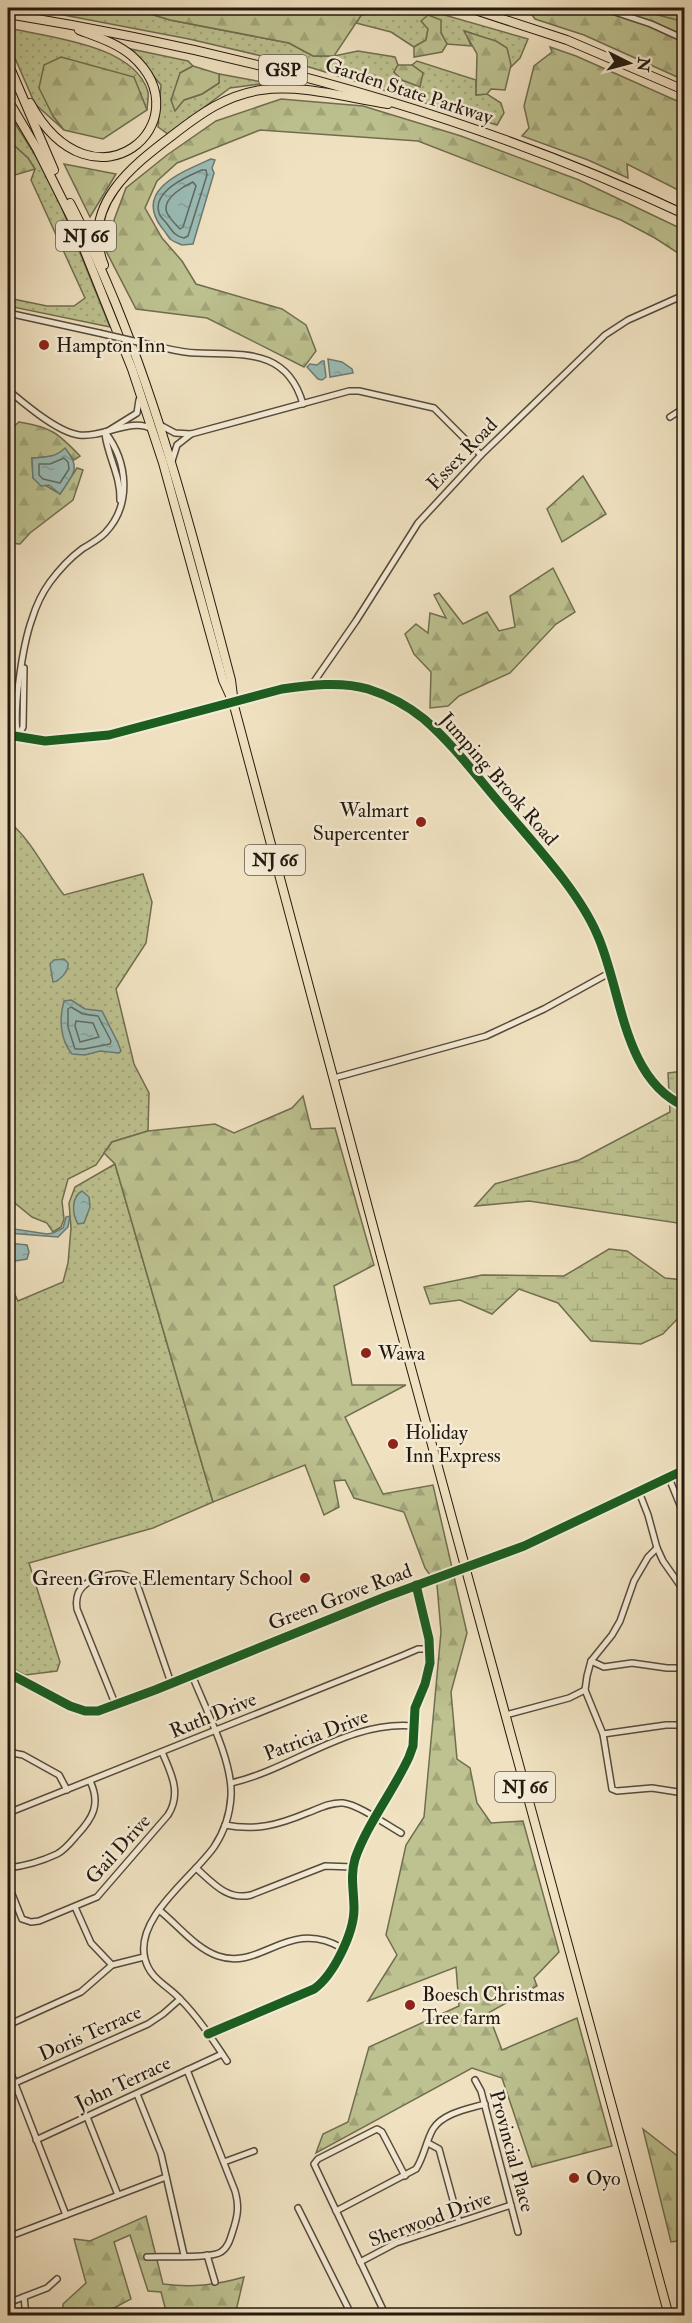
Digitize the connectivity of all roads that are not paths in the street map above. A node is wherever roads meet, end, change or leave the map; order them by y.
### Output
1 (469, 8) edge
2 (603, 8) edge
3 (8, 14) edge
4 (62, 23) junction
5 (684, 39) edge
6 (8, 63) edge
7 (19, 88) junction
8 (684, 90) edge
9 (8, 100) edge
10 (415, 108) junction
11 (62, 189) junction
12 (684, 214) edge
13 (72, 219) junction
14 (684, 295) edge
15 (8, 313) edge
16 (137, 359) junction
17 (138, 386) junction
18 (8, 390) edge
19 (303, 404) junction
20 (684, 408) edge
21 (670, 417) dead end
22 (157, 427) junction
23 (105, 432) junction
24 (191, 434) junction
25 (481, 455) junction
26 (172, 461) junction
27 (311, 686) junction
28 (233, 702) junction
29 (8, 735) edge
30 (18, 737) junction
31 (611, 972) junction
32 (334, 1078) junction
33 (684, 1106) edge
34 (684, 1470) edge
35 (669, 1478) junction
36 (639, 1492) junction
37 (684, 1515) edge
38 (657, 1548) junction
39 (465, 1568) junction
40 (416, 1585) junction
41 (684, 1591) edge
42 (430, 1649) junction
43 (591, 1661) junction
44 (684, 1668) edge
45 (8, 1673) edge
46 (192, 1675) junction
47 (171, 1683) junction
48 (585, 1690) junction
49 (116, 1706) junction
50 (506, 1715) junction
51 (684, 1725) edge
52 (414, 1726) junction
53 (214, 1731) junction
54 (603, 1734) junction
55 (8, 1752) edge
56 (162, 1752) junction
57 (90, 1781) junction
58 (231, 1783) junction
59 (67, 1790) junction
60 (684, 1793) edge
61 (8, 1813) edge
62 (376, 1819) junction
63 (225, 1825) junction
64 (401, 1833) dead end
65 (353, 1867) junction
66 (8, 1868) edge
67 (195, 1868) junction
68 (8, 1884) edge
69 (75, 1907) junction
70 (159, 1910) junction
71 (342, 1948) junction
72 (144, 1957) junction
73 (112, 1965) junction
74 (180, 1999) junction
75 (8, 2025) edge
76 (208, 2034) junction
77 (222, 2054) junction
78 (227, 2061) dead end
79 (8, 2066) edge
80 (188, 2070) junction
81 (475, 2080) dead end
82 (14, 2083) junction
83 (8, 2086) edge
84 (137, 2094) junction
85 (485, 2104) junction
86 (87, 2117) junction
87 (36, 2140) junction
88 (428, 2143) junction
89 (254, 2151) dead end
90 (224, 2162) junction
91 (405, 2176) junction
92 (166, 2177) junction
93 (118, 2195) junction
94 (511, 2205) junction
95 (298, 2208) dead end
96 (336, 2211) junction
97 (66, 2215) junction
98 (459, 2222) junction
99 (518, 2232) dead end
100 (8, 2237) edge
101 (207, 2255) junction
102 (184, 2256) junction
103 (147, 2257) dead end
104 (360, 2262) junction
105 (57, 2278) dead end
106 (215, 2282) dead end
107 (24, 2297) junction
108 (8, 2303) edge
109 (26, 2316) edge
110 (352, 2316) edge
111 (386, 2316) edge
112 (669, 2316) edge

1 - 8 highway
2 - 5 street
3 - 4 highway, Garden State Parkway / GSP
4 - 7 highway
4 - 10 highway, Garden State Parkway / GSP
6 - 7 highway, NJ 66
7 - 11 highway, NJ 66
9 - 13 highway
10 - 12 highway, Garden State Parkway / GSP
10 - 16 highway
11 - 13 highway, NJ 66
11 - 16 highway, NJ 66
13 - 17 highway, NJ 66
14 - 25 street, Essex Road
15 - 19 street, bridge
16 - 22 highway, NJ 66
17 - 22 highway, NJ 66
17 - 23 street
18 - 23 street
19 - 24 street
19 - 25 street
20 - 21 street
22 - 23 street
22 - 24 street
22 - 26 highway, NJ 66
22 - 28 highway, NJ 66
23 - 30 street
24 - 26 street
25 - 27 street, Essex Road
26 - 28 highway, NJ 66
27 - 28 street, Jumping Brook Road
27 - 31 street, Jumping Brook Road
28 - 30 street, Jumping Brook Road
28 - 32 highway, NJ 66
29 - 30 street, Jumping Brook Road
31 - 32 street
31 - 33 street, Jumping Brook Road
32 - 39 highway, NJ 66
34 - 35 street, Green Grove Road
35 - 36 street, Green Grove Road
35 - 37 street
36 - 38 street
36 - 39 street, Green Grove Road
38 - 41 street
38 - 43 street
39 - 40 street, Green Grove Road
39 - 50 highway, NJ 66
40 - 42 street
40 - 46 street, Green Grove Road
42 - 52 street
42 - 53 street, Ruth Drive
43 - 44 street
43 - 48 street
45 - 49 street, Green Grove Road
46 - 47 street, Green Grove Road
46 - 53 street
47 - 49 street, Green Grove Road
47 - 49 street
48 - 50 street
48 - 54 street
50 - 112 highway, NJ 66
51 - 54 street
52 - 58 street, Patricia Drive
52 - 62 street
53 - 56 street, Ruth Drive
53 - 58 street
54 - 60 street
55 - 59 street
56 - 57 street, Ruth Drive
56 - 69 street, Gail Drive
57 - 59 street, Ruth Drive
57 - 66 street
58 - 63 street
59 - 61 street, Ruth Drive
62 - 63 street
62 - 64 street
62 - 65 street
63 - 67 street
65 - 67 street
65 - 71 street
67 - 70 street
68 - 69 street, Gail Drive
69 - 73 street
70 - 71 street
70 - 72 street
71 - 76 street
72 - 73 street
72 - 74 street
73 - 75 street
74 - 76 street
74 - 82 street, Doris Terrace
76 - 77 street
77 - 78 street
77 - 80 street, John Terrace
79 - 82 street
80 - 84 street, John Terrace
80 - 90 street
81 - 85 street, Provincial Place
82 - 83 street, Doris Terrace
82 - 87 street
84 - 86 street, John Terrace
84 - 92 street
85 - 88 street
85 - 94 street, Provincial Place
86 - 87 street, John Terrace
86 - 93 street
87 - 97 street
88 - 91 street
88 - 98 street
89 - 90 street
90 - 101 street
91 - 96 street
91 - 96 street
92 - 93 street
92 - 102 street
93 - 97 street
94 - 98 street, Sherwood Drive
94 - 99 street, Provincial Place
95 - 110 street
96 - 104 street
97 - 100 street
98 - 104 street, Sherwood Drive
101 - 102 street
101 - 106 street
102 - 103 street
104 - 111 street
105 - 107 street
107 - 108 street
107 - 109 street

